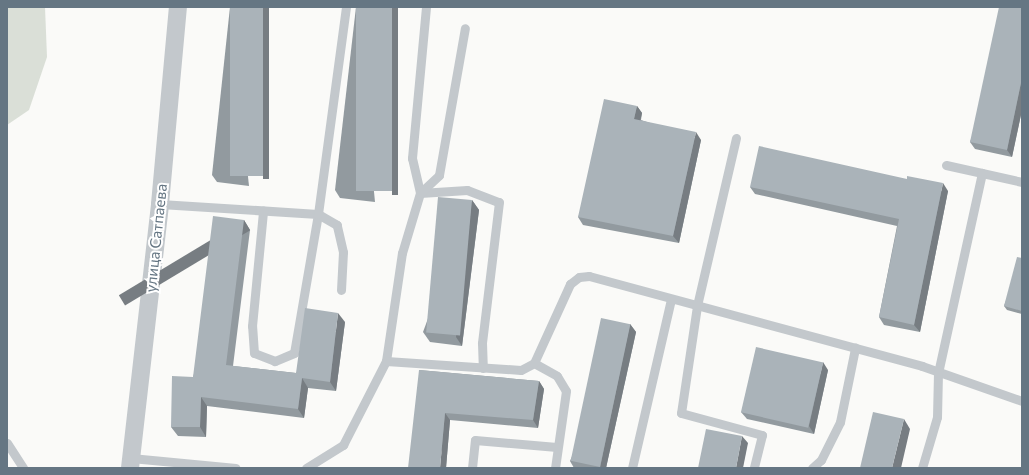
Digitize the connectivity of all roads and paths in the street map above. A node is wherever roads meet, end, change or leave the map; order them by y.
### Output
1 (178, 7) edge
2 (346, 7) edge
3 (426, 7) edge
4 (464, 28) dead end
5 (736, 138) dead end
6 (946, 165) dead end
7 (982, 173) junction
8 (1022, 182) edge
9 (420, 193) junction
10 (160, 204) junction
11 (263, 211) junction
12 (318, 214) junction
13 (341, 290) dead end
14 (671, 299) junction
15 (697, 306) junction
16 (855, 348) junction
17 (386, 361) junction
18 (534, 363) junction
19 (483, 368) junction
20 (938, 373) junction
21 (1022, 401) edge
22 (7, 443) edge
23 (557, 447) junction
24 (131, 463) edge
25 (23, 468) edge
26 (236, 468) edge
27 (306, 468) edge
28 (472, 468) edge
29 (555, 468) edge
30 (632, 468) edge
31 (754, 468) edge
32 (812, 468) edge
33 (922, 468) edge

1 - 10 street, улица Сатпаева
2 - 12 lane
3 - 9 lane
4 - 9 lane
5 - 15 lane
6 - 7 lane
7 - 8 lane
7 - 20 lane
9 - 17 lane
9 - 19 lane
10 - 11 lane
10 - 24 street, улица Сатпаева
11 - 12 lane
11 - 12 lane
12 - 13 lane
14 - 15 lane
14 - 18 lane
14 - 30 lane
15 - 16 lane
15 - 31 lane
16 - 20 lane
16 - 32 lane
17 - 19 lane
17 - 27 lane
18 - 19 lane
18 - 23 lane
20 - 21 lane
20 - 33 lane
22 - 25 lane
23 - 28 lane
23 - 29 lane
24 - 26 lane

